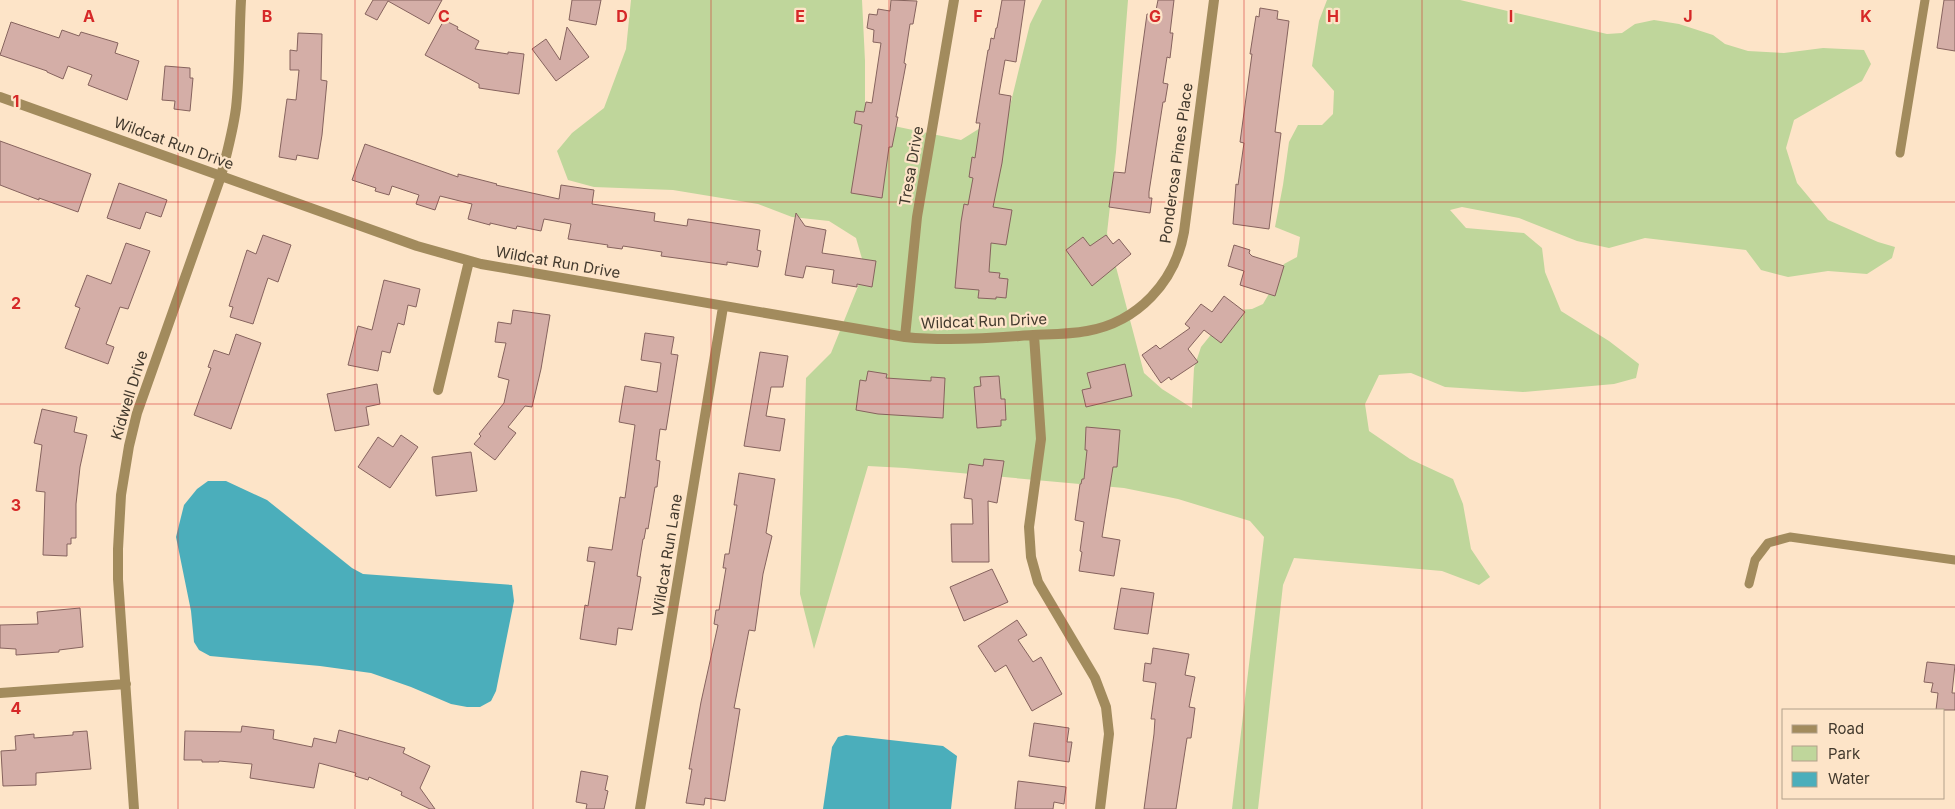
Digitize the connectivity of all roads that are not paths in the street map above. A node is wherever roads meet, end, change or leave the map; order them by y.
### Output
1 (241, 0) edge
2 (954, 0) edge
3 (1214, 0) edge
4 (1925, 0) edge
5 (0, 97) edge
6 (1900, 153) dead end
7 (220, 176) junction
8 (469, 261) junction
9 (724, 307) junction
10 (1131, 314) joint
11 (1034, 335) junction
12 (905, 337) junction
13 (438, 390) dead end
14 (1955, 560) edge
15 (1749, 584) dead end
16 (126, 684) junction
17 (0, 693) edge
18 (134, 809) edge
19 (640, 809) edge
20 (1100, 809) edge

1 - 7 street, Kidwell Drive
2 - 12 street, Tresa Drive
3 - 10 street, Ponderosa Pines Place
4 - 6 lane
5 - 7 street, Wildcat Run Drive
7 - 8 street, Wildcat Run Drive
7 - 16 street, Kidwell Drive
8 - 9 street, Wildcat Run Drive
8 - 13 street
9 - 12 street, Wildcat Run Drive
9 - 19 street, Wildcat Run Lane
10 - 11 street, Wildcat Run Drive
11 - 12 street, Wildcat Run Drive
11 - 20 street
14 - 15 lane
16 - 17 street
16 - 18 street, Kidwell Drive

